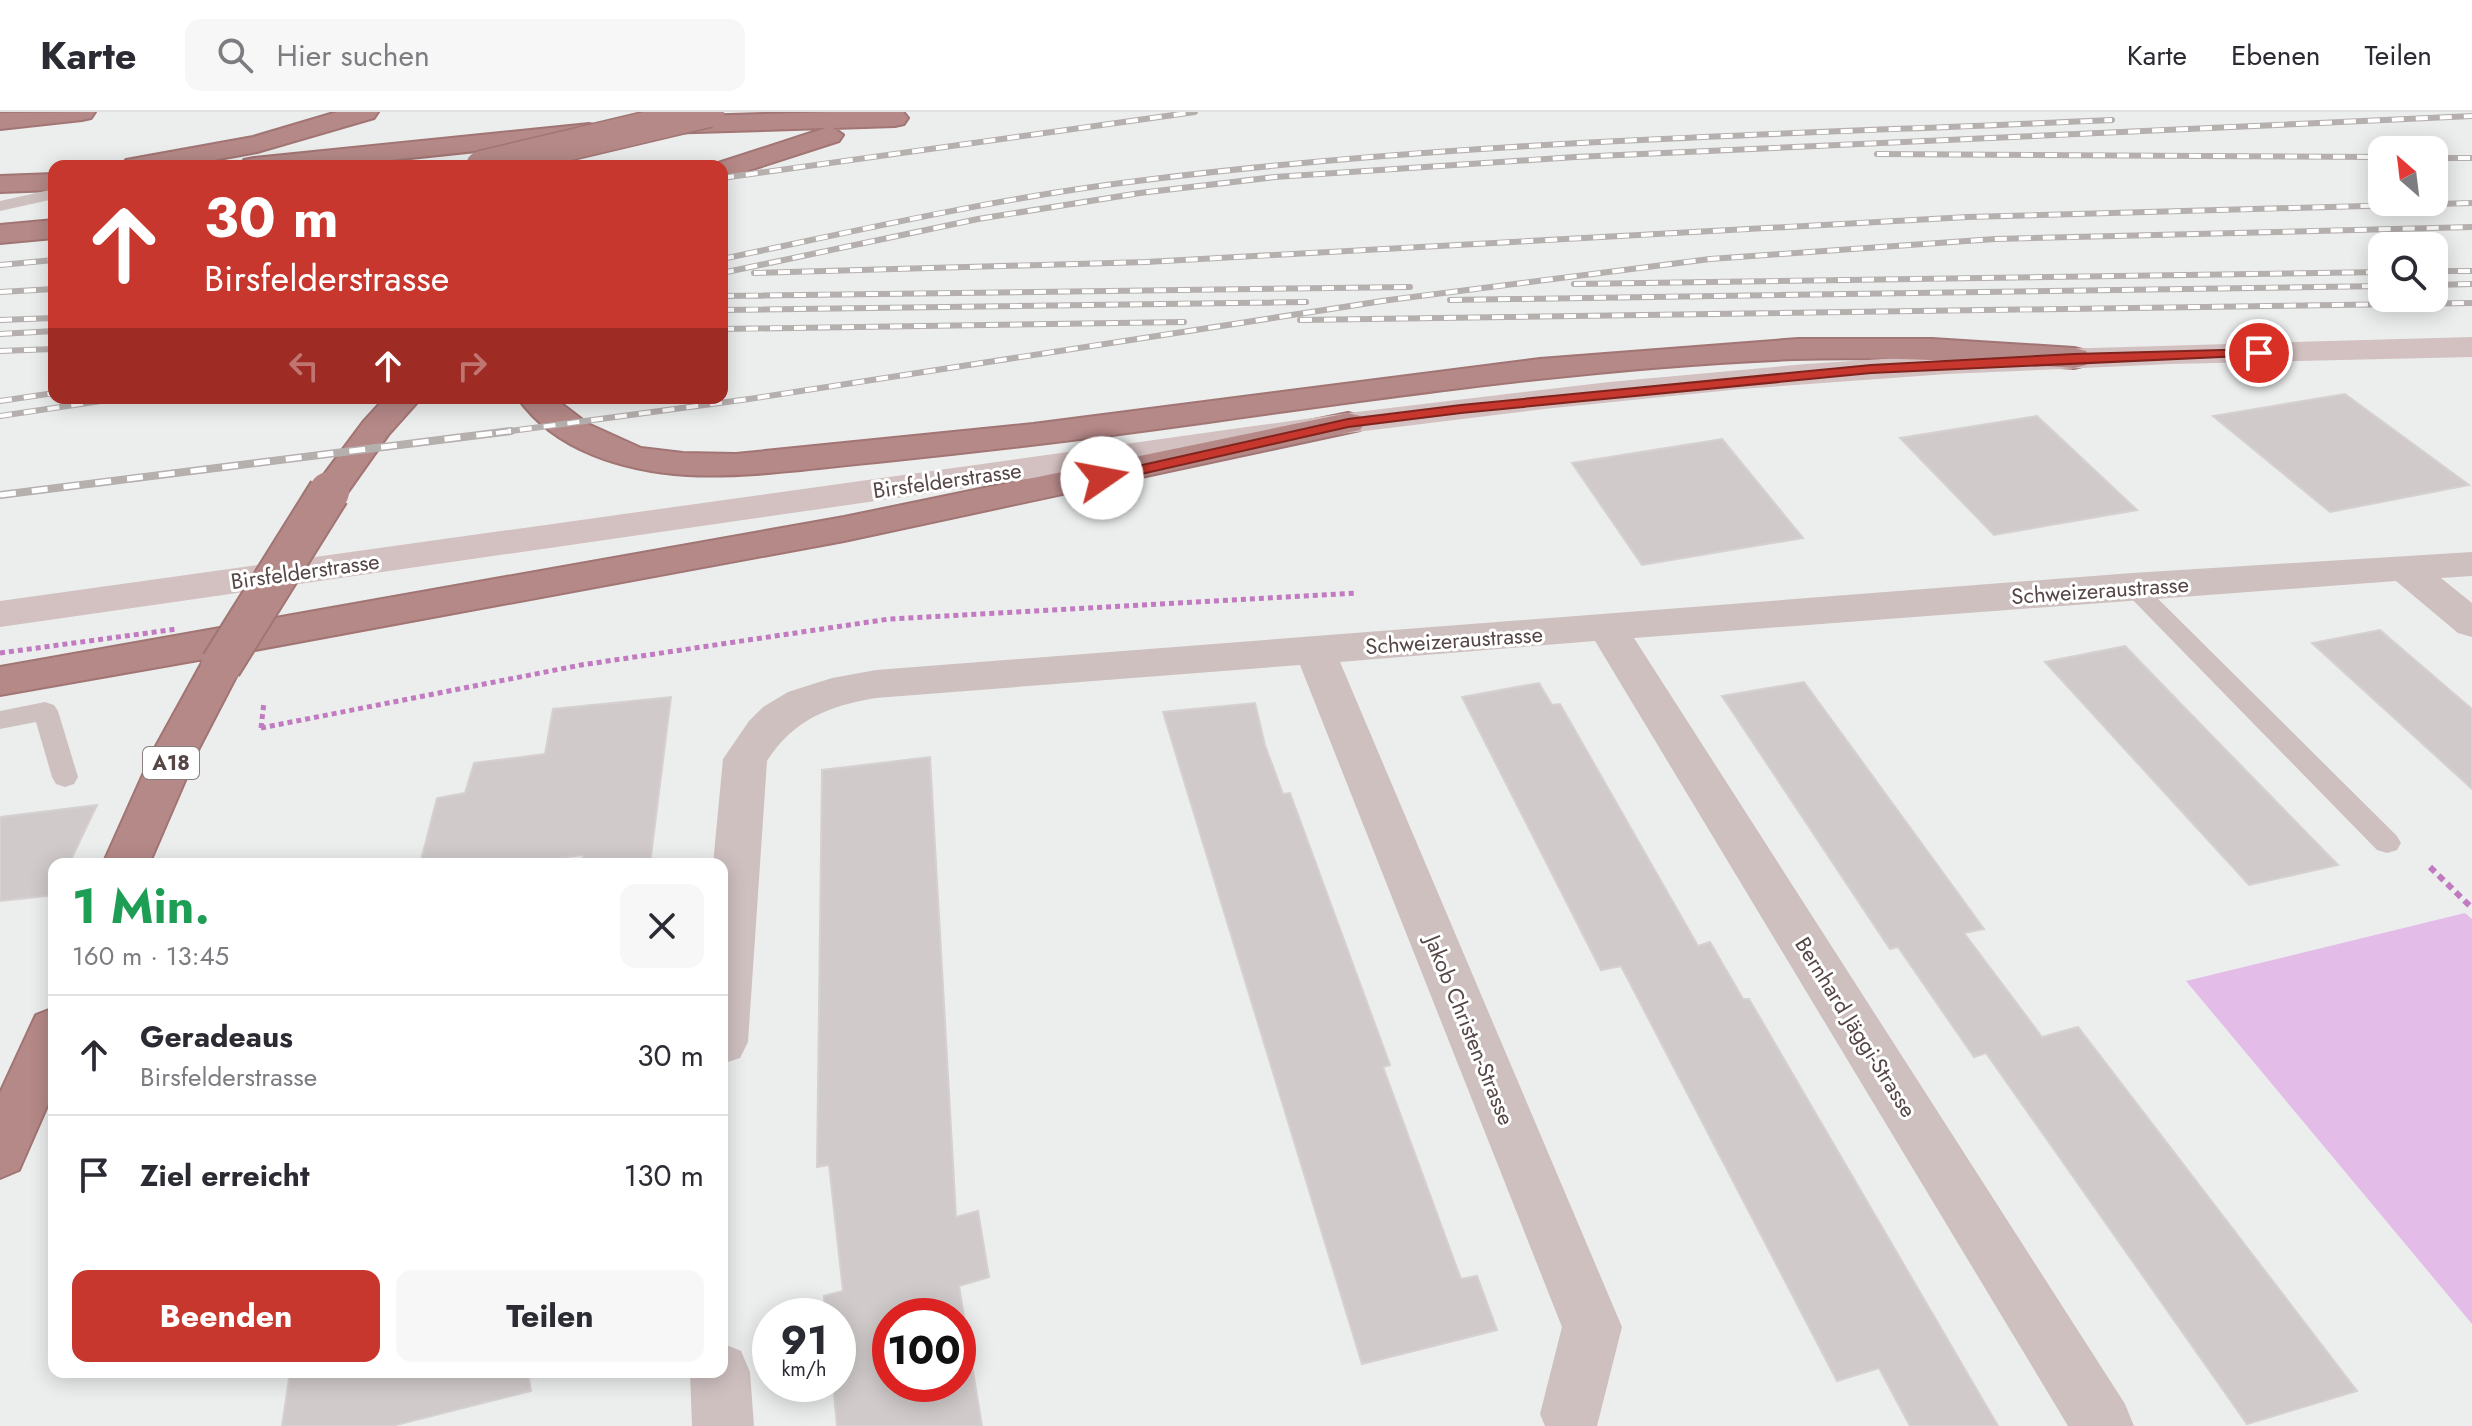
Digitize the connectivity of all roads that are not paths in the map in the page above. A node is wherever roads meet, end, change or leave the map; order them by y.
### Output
1 (82, 112) edge
2 (365, 112) edge
3 (709, 112) edge
4 (924, 112) edge
5 (895, 118) junction
6 (0, 121) edge
7 (256, 155) edge
8 (201, 160) edge
9 (219, 160) edge
10 (506, 160) edge
11 (728, 169) edge
12 (48, 180) edge
13 (9, 183) edge
14 (48, 195) edge
15 (0, 206) edge
16 (48, 230) edge
17 (0, 234) edge
18 (2472, 347) edge
19 (2074, 358) junction
20 (398, 404) edge
21 (541, 404) edge
22 (1348, 423) junction
23 (2472, 564) edge
24 (2405, 569) junction
25 (2132, 586) junction
26 (0, 614) edge
27 (2472, 624) edge
28 (1608, 629) junction
29 (1315, 651) junction
30 (0, 681) edge
31 (0, 720) edge
32 (65, 777) dead end
33 (2387, 843) road end
34 (129, 858) edge
35 (728, 968) edge
36 (48, 1044) edge
37 (0, 1153) edge
38 (720, 1378) edge
39 (1571, 1414) dead end
40 (723, 1426) edge
41 (2103, 1426) edge

1 - 6 highway
2 - 7 highway
3 - 10 highway, bridge
4 - 5 highway
5 - 7 highway
5 - 11 highway
7 - 8 highway
7 - 9 lane
12 - 13 highway
14 - 15 lane
16 - 17 highway
18 - 19 main road, Birsfelderstrasse
19 - 21 highway
19 - 22 main road, Birsfelderstrasse
20 - 34 highway, A18, bridge
22 - 26 main road, Birsfelderstrasse
22 - 30 highway
23 - 24 street, Schweizeraustrasse
24 - 25 street, Schweizeraustrasse
24 - 27 street
25 - 28 street, Schweizeraustrasse
25 - 33 lane
28 - 29 street, Schweizeraustrasse
28 - 41 street, Bernhard Jäggi-Strasse
29 - 35 street, Schweizeraustrasse
29 - 39 street, Jakob Christen-Strasse
31 - 32 lane
36 - 37 highway
38 - 40 street

